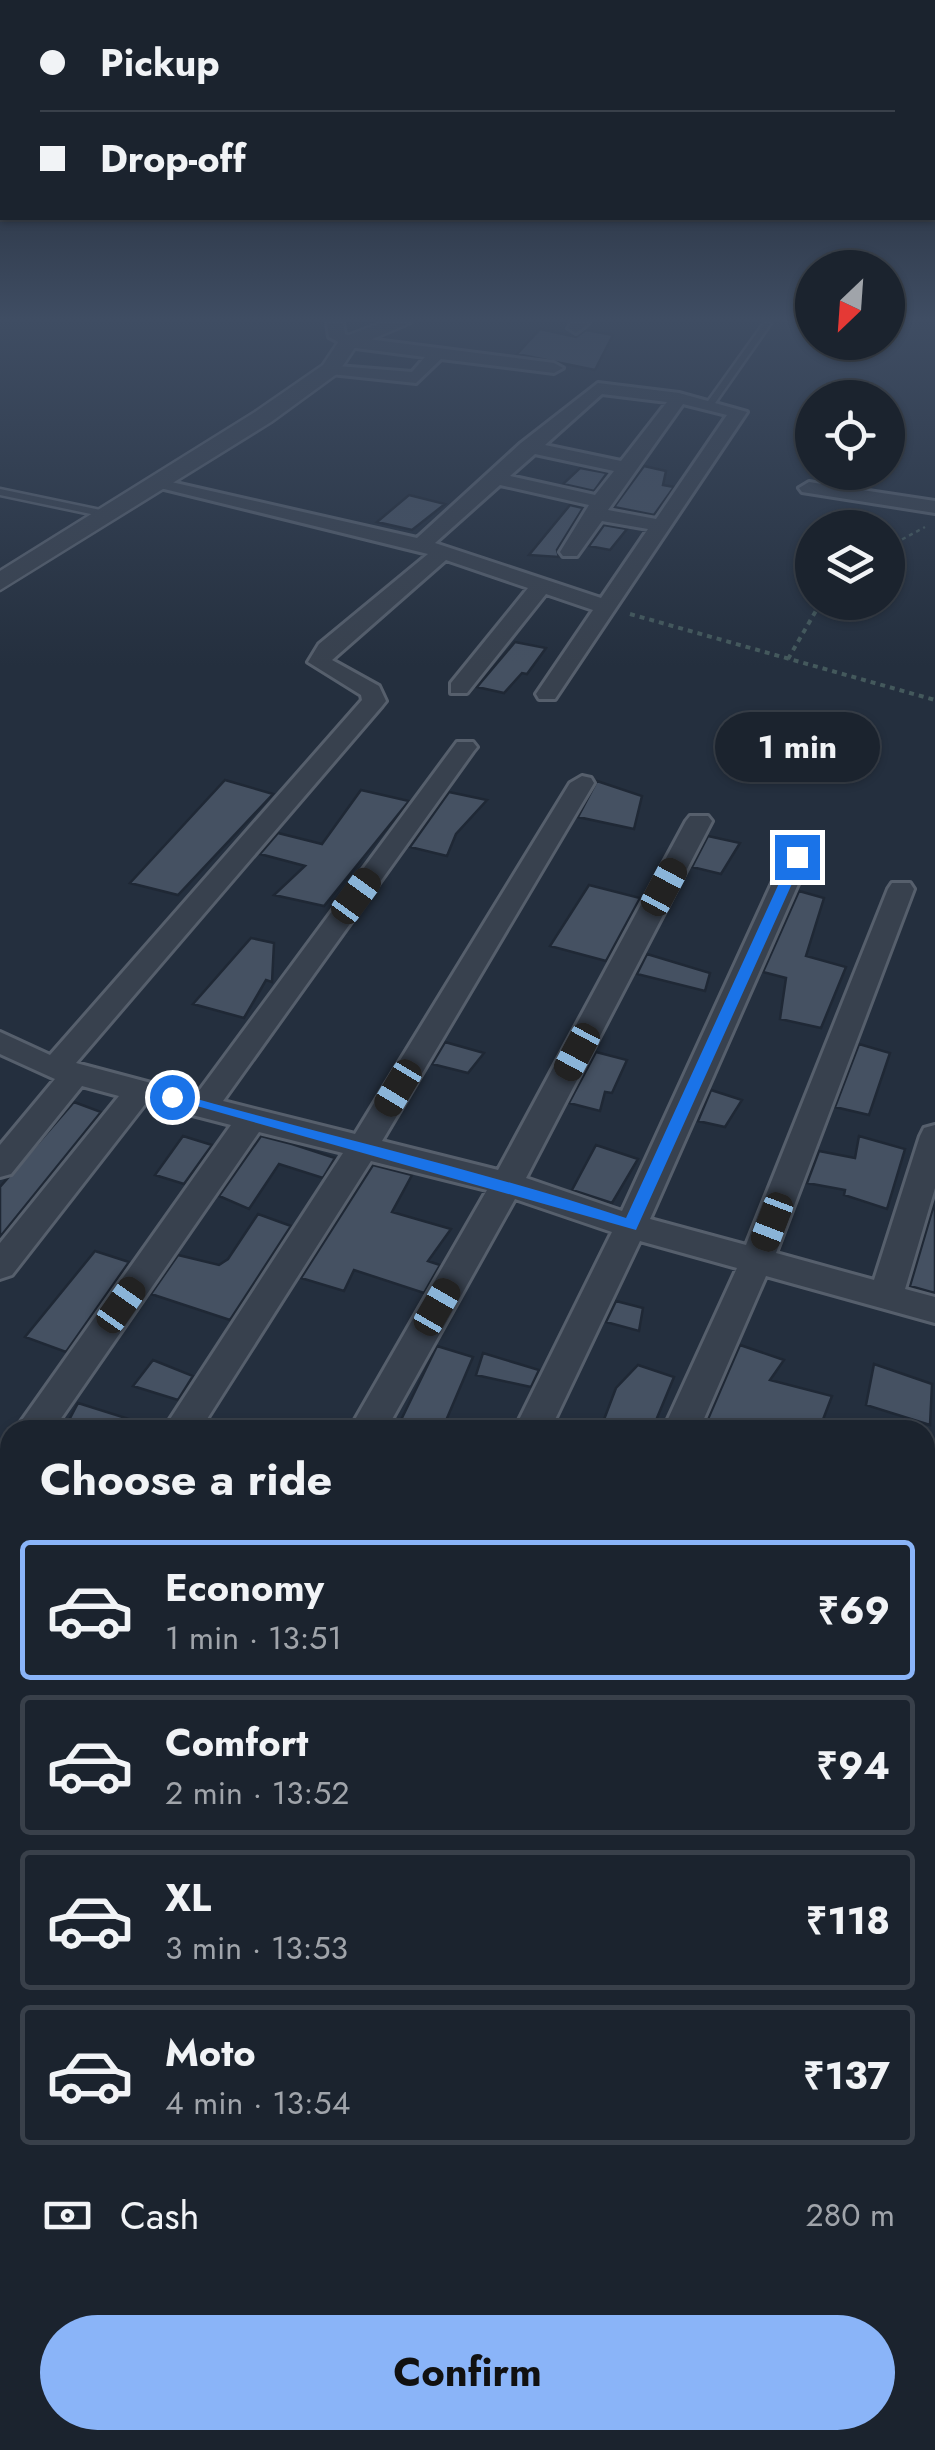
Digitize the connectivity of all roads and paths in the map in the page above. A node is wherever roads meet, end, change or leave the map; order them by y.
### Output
1 (229, 437) edge
2 (539, 437) edge
3 (649, 437) edge
4 (721, 437) edge
5 (528, 447) junction
6 (625, 468) junction
7 (500, 479) junction
8 (158, 485) junction
9 (823, 490) edge
10 (0, 492) edge
11 (935, 506) edge
12 (598, 508) junction
13 (110, 515) junction
14 (935, 522) edge
15 (663, 526) junction
16 (905, 538) edge
17 (431, 549) junction
18 (570, 552) dead end
19 (0, 582) edge
20 (542, 585) junction
21 (609, 608) junction
22 (811, 620) edge
23 (788, 659) junction
24 (459, 688) dead end
25 (547, 694) dead end
26 (935, 700) edge
27 (465, 747) dead end
28 (582, 783) dead end
29 (700, 821) dead end
30 (797, 857) dead end
31 (902, 889) dead end
32 (5, 1050) edge
33 (65, 1071) junction
34 (141, 1089) junction
35 (204, 1106) junction
36 (253, 1117) junction
37 (935, 1136) edge
38 (361, 1150) junction
39 (0, 1166) edge
40 (507, 1184) junction
41 (631, 1226) junction
42 (757, 1259) junction
43 (0, 1266) edge
44 (886, 1296) junction
45 (935, 1310) edge
46 (40, 1420) edge
47 (187, 1420) edge
48 (373, 1420) edge
49 (537, 1420) edge
50 (686, 1420) edge

1 - 8 street
2 - 5 street
3 - 6 street
4 - 15 street
5 - 6 street
5 - 7 street
6 - 12 street
7 - 12 street
7 - 17 street
8 - 13 street
8 - 17 street
9 - 11 street
10 - 13 lane
12 - 15 street
12 - 18 street
13 - 19 street
14 - 16 path
15 - 21 street
17 - 20 street
17 - 33 street
20 - 21 street
20 - 24 street
21 - 23 path
21 - 25 street
22 - 23 path
23 - 26 path
27 - 35 street
28 - 38 street
29 - 40 street
30 - 41 street
31 - 42 street
32 - 33 street
33 - 34 street
33 - 39 street
34 - 35 street
34 - 43 street
35 - 36 street
36 - 38 street
36 - 46 street
37 - 44 street
38 - 40 street
38 - 47 street
40 - 41 street
40 - 48 street
41 - 42 street
41 - 49 street
42 - 44 street
42 - 50 street
44 - 45 street

